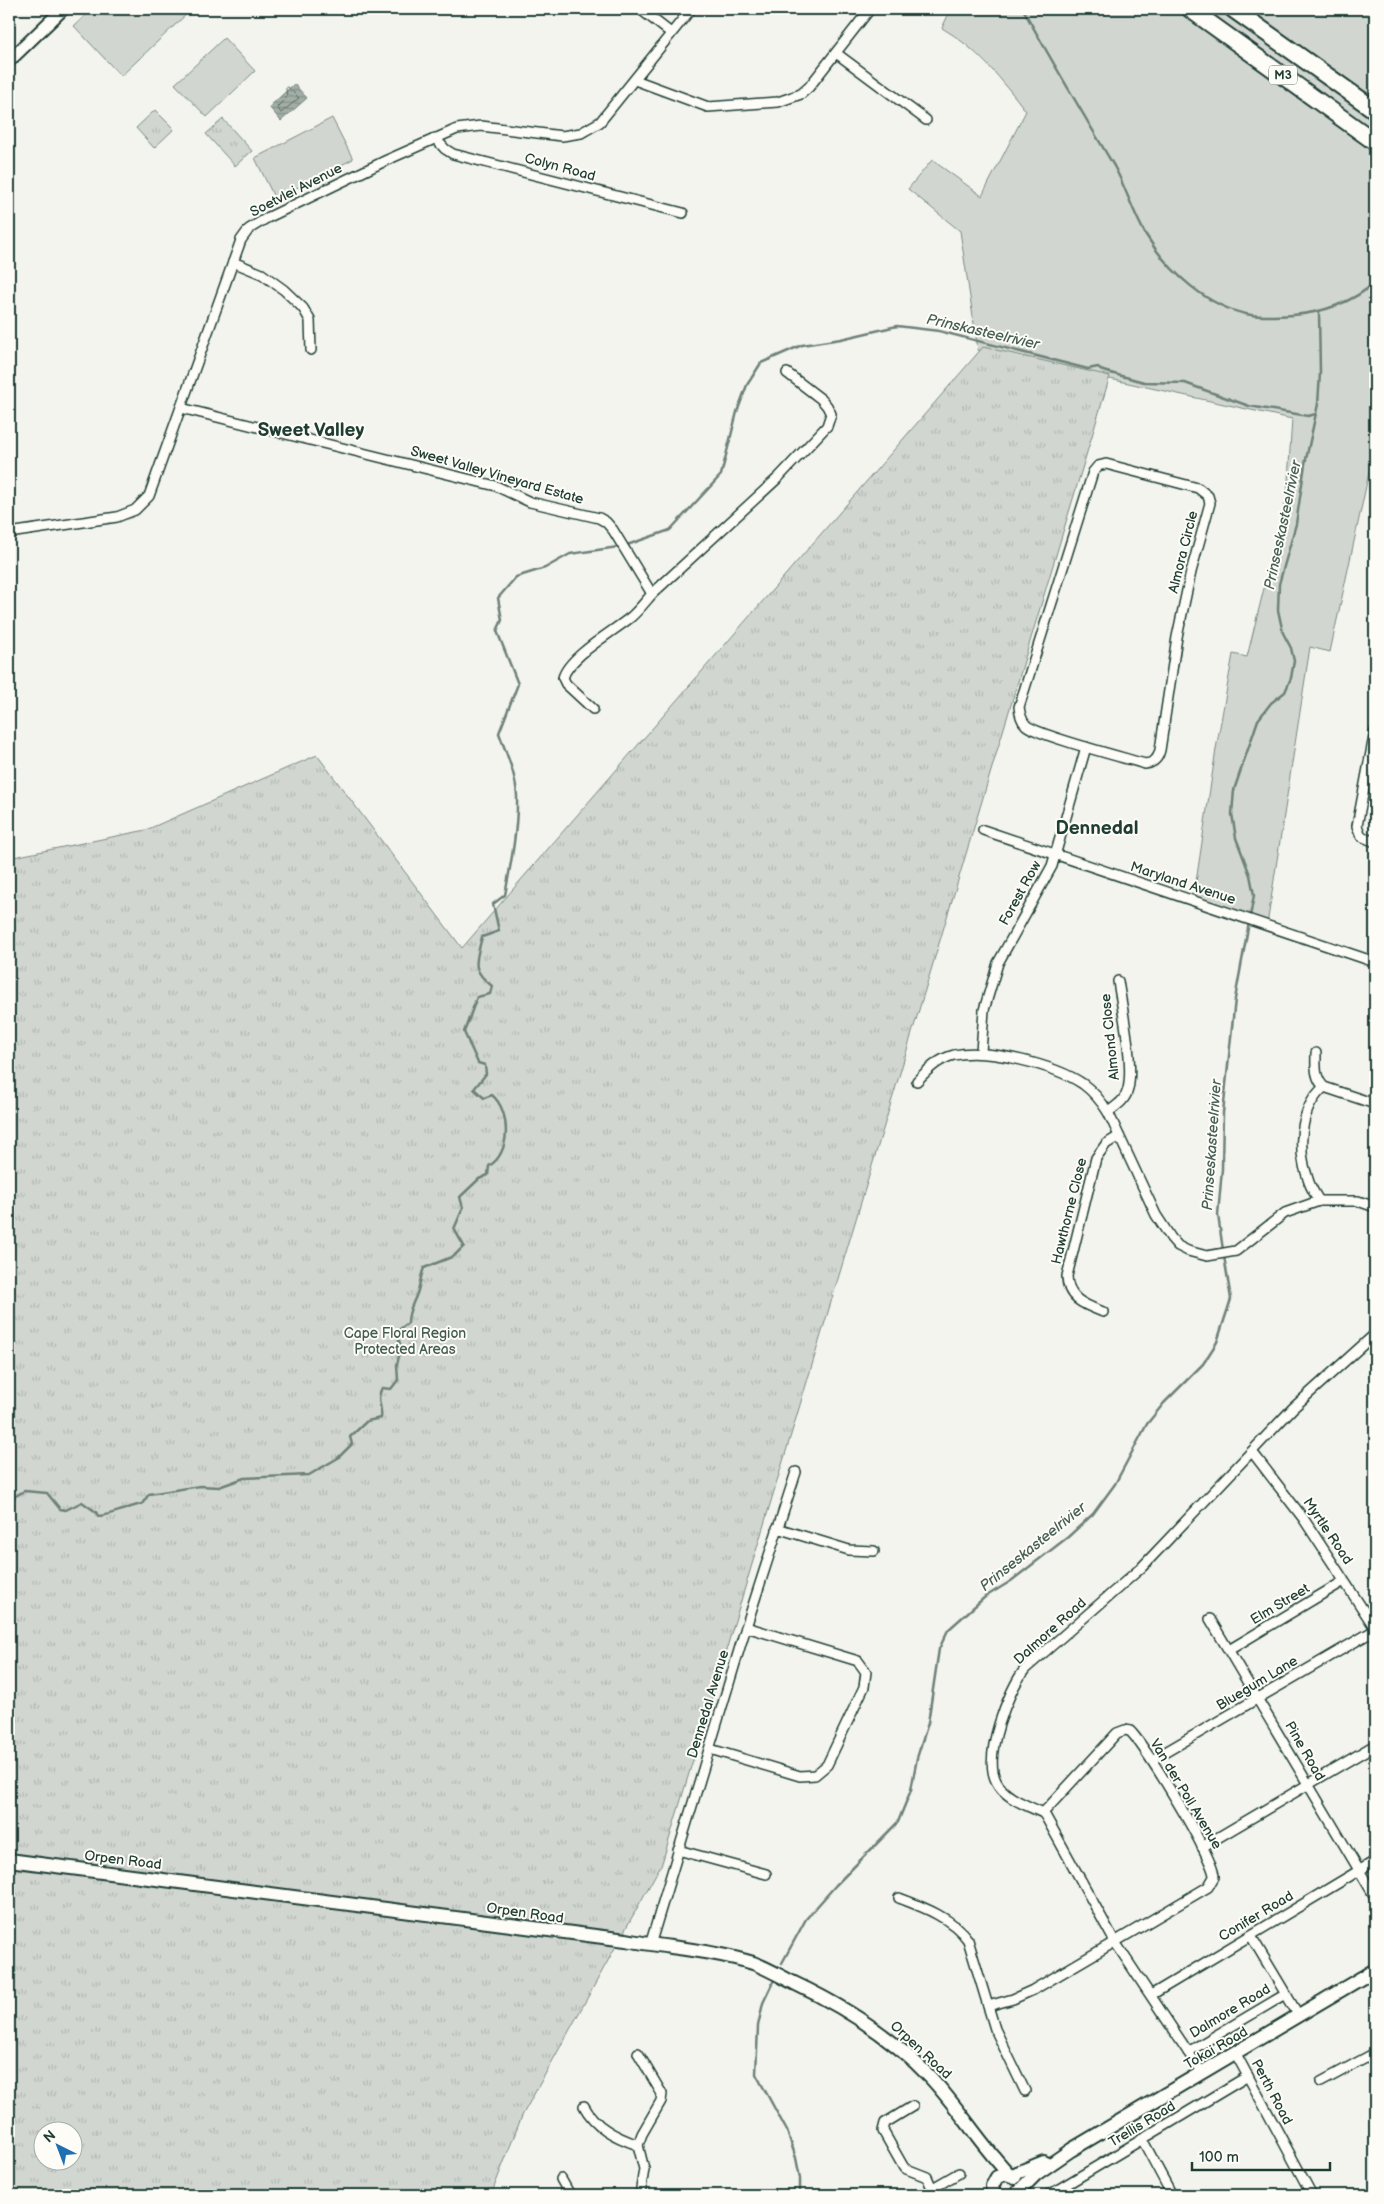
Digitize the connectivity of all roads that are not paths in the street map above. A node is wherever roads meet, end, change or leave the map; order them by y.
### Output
1 (63, 9) edge
2 (640, 9) edge
3 (691, 9) edge
4 (870, 9) edge
5 (1190, 9) edge
6 (1233, 9) edge
7 (671, 33) junction
8 (836, 53) junction
9 (9, 61) edge
10 (635, 80) junction
11 (1375, 110) edge
12 (926, 120) dead end
13 (435, 138) junction
14 (1375, 142) edge
15 (683, 213) dead end
16 (233, 262) junction
17 (311, 350) dead end
18 (787, 372) dead end
19 (181, 408) junction
20 (9, 533) edge
21 (652, 594) junction
22 (593, 709) dead end
23 (1375, 731) edge
24 (1086, 747) junction
25 (982, 830) dead end
26 (1375, 842) edge
27 (1056, 855) junction
28 (1375, 962) edge
29 (1118, 981) dead end
30 (981, 1052) junction
31 (1316, 1053) dead end
32 (917, 1081) dead end
33 (1324, 1087) junction
34 (1375, 1104) edge
35 (1108, 1112) junction
36 (1119, 1136) junction
37 (1318, 1201) junction
38 (1375, 1207) edge
39 (1104, 1312) dead end
40 (1375, 1334) edge
41 (1253, 1453) junction
42 (796, 1472) dead end
43 (777, 1528) junction
44 (874, 1551) dead end
45 (1344, 1581) junction
46 (1210, 1619) dead end
47 (746, 1627) junction
48 (1375, 1629) edge
49 (1229, 1650) junction
50 (1258, 1699) junction
51 (1375, 1745) edge
52 (710, 1749) junction
53 (1152, 1760) junction
54 (1308, 1785) junction
55 (1043, 1813) junction
56 (1202, 1847) junction
57 (678, 1850) junction
58 (9, 1860) edge
59 (1375, 1861) edge
60 (1359, 1870) junction
61 (766, 1874) dead end
62 (1375, 1897) edge
63 (899, 1898) dead end
64 (1251, 1936) junction
65 (1115, 1942) junction
66 (650, 1945) junction
67 (1375, 1970) edge
68 (1286, 1994) junction
69 (1151, 1995) junction
70 (988, 2006) junction
71 (1300, 2016) junction
72 (1188, 2052) junction
73 (638, 2053) dead end
74 (1375, 2053) edge
75 (1236, 2054) junction
76 (1202, 2073) junction
77 (1248, 2076) junction
78 (1321, 2082) dead end
79 (1025, 2091) dead end
80 (584, 2106) dead end
81 (913, 2106) dead end
82 (975, 2135) junction
83 (1142, 2139) junction
84 (638, 2144) junction
85 (1071, 2150) junction
86 (959, 2173) dead end
87 (1010, 2175) junction
88 (561, 2179) dead end
89 (991, 2190) edge
90 (934, 2192) edge
91 (1019, 2194) edge
92 (570, 2195) edge
93 (640, 2195) edge
94 (1050, 2195) edge
95 (1172, 2195) edge
96 (1312, 2195) edge

1 - 9 street
2 - 7 street
3 - 7 street, Soetvlei Avenue
4 - 8 street
5 - 14 highway, M3
6 - 11 highway, M3
7 - 10 street, Soetvlei Avenue
8 - 10 street
8 - 12 street
10 - 13 street, Soetvlei Avenue
13 - 15 street, Colyn Road
13 - 16 street, Soetvlei Avenue
16 - 17 street
16 - 19 street, Soetvlei Avenue
18 - 21 street
19 - 20 street, Soetvlei Avenue
19 - 21 street, Sweet Valley Vineyard Estate
21 - 22 street
23 - 26 street
24 - 24 street, Almora Circle
24 - 27 street, Forest Row
25 - 27 street, Maryland Avenue
27 - 28 street, Maryland Avenue
27 - 30 street, Forest Row
29 - 35 street, Almond Close
30 - 32 street
30 - 35 street
31 - 33 street
33 - 34 street
33 - 37 street
35 - 36 street
36 - 37 street
36 - 39 street, Hawthorne Close
37 - 38 street
40 - 41 street, Dalmore Road
41 - 45 street, Myrtle Road
41 - 55 street, Dalmore Road
42 - 43 street, Dennedal Avenue
43 - 44 street
43 - 47 street, Dennedal Avenue
45 - 48 street, Myrtle Road
45 - 49 street, Elm Street
46 - 49 street, Pine Road
47 - 52 street, Dennedal Avenue
47 - 52 street
48 - 50 street, Bluegum Lane
49 - 50 street, Pine Road
50 - 53 street, Bluegum Lane
50 - 54 street, Pine Road
51 - 54 street
52 - 57 street, Dennedal Avenue
53 - 55 street, Van der Poll Avenue
53 - 56 street, Van der Poll Avenue
54 - 56 street
54 - 60 street, Pine Road
55 - 65 street, Dalmore Road
56 - 65 street, Van der Poll Avenue
57 - 61 street
57 - 66 street, Dennedal Avenue
58 - 66 main road, Orpen Road
59 - 60 street, Conifer Road
60 - 62 street, Pine Road
60 - 64 street, Conifer Road
63 - 70 street
64 - 68 street, Dalmore Road
64 - 69 street, Conifer Road
65 - 69 street, Dalmore Road
65 - 70 street, Van der Poll Avenue
66 - 82 main road, Orpen Road
67 - 71 main road, Tokai Road
68 - 71 street, Dalmore Road
68 - 72 street, Dalmore Road
69 - 72 street, Dalmore Road
70 - 79 street
71 - 75 main road, Tokai Road
72 - 76 street, Dalmore Road
73 - 84 street
74 - 78 street
75 - 76 main road, Tokai Road
75 - 77 street, Perth Road
76 - 85 main road, Tokai Road
77 - 83 street, Trellis Road
77 - 96 street, Perth Road
80 - 84 street
81 - 90 street
82 - 87 main road, Orpen Road
82 - 89 main road, Orpen Road
83 - 94 street, Trellis Road
83 - 95 street
84 - 93 street
85 - 87 main road, Tokai Road
85 - 91 main road, Tokai Road
86 - 90 street
87 - 89 main road, Tokai Road
87 - 91 main road, Orpen Road
88 - 92 street

